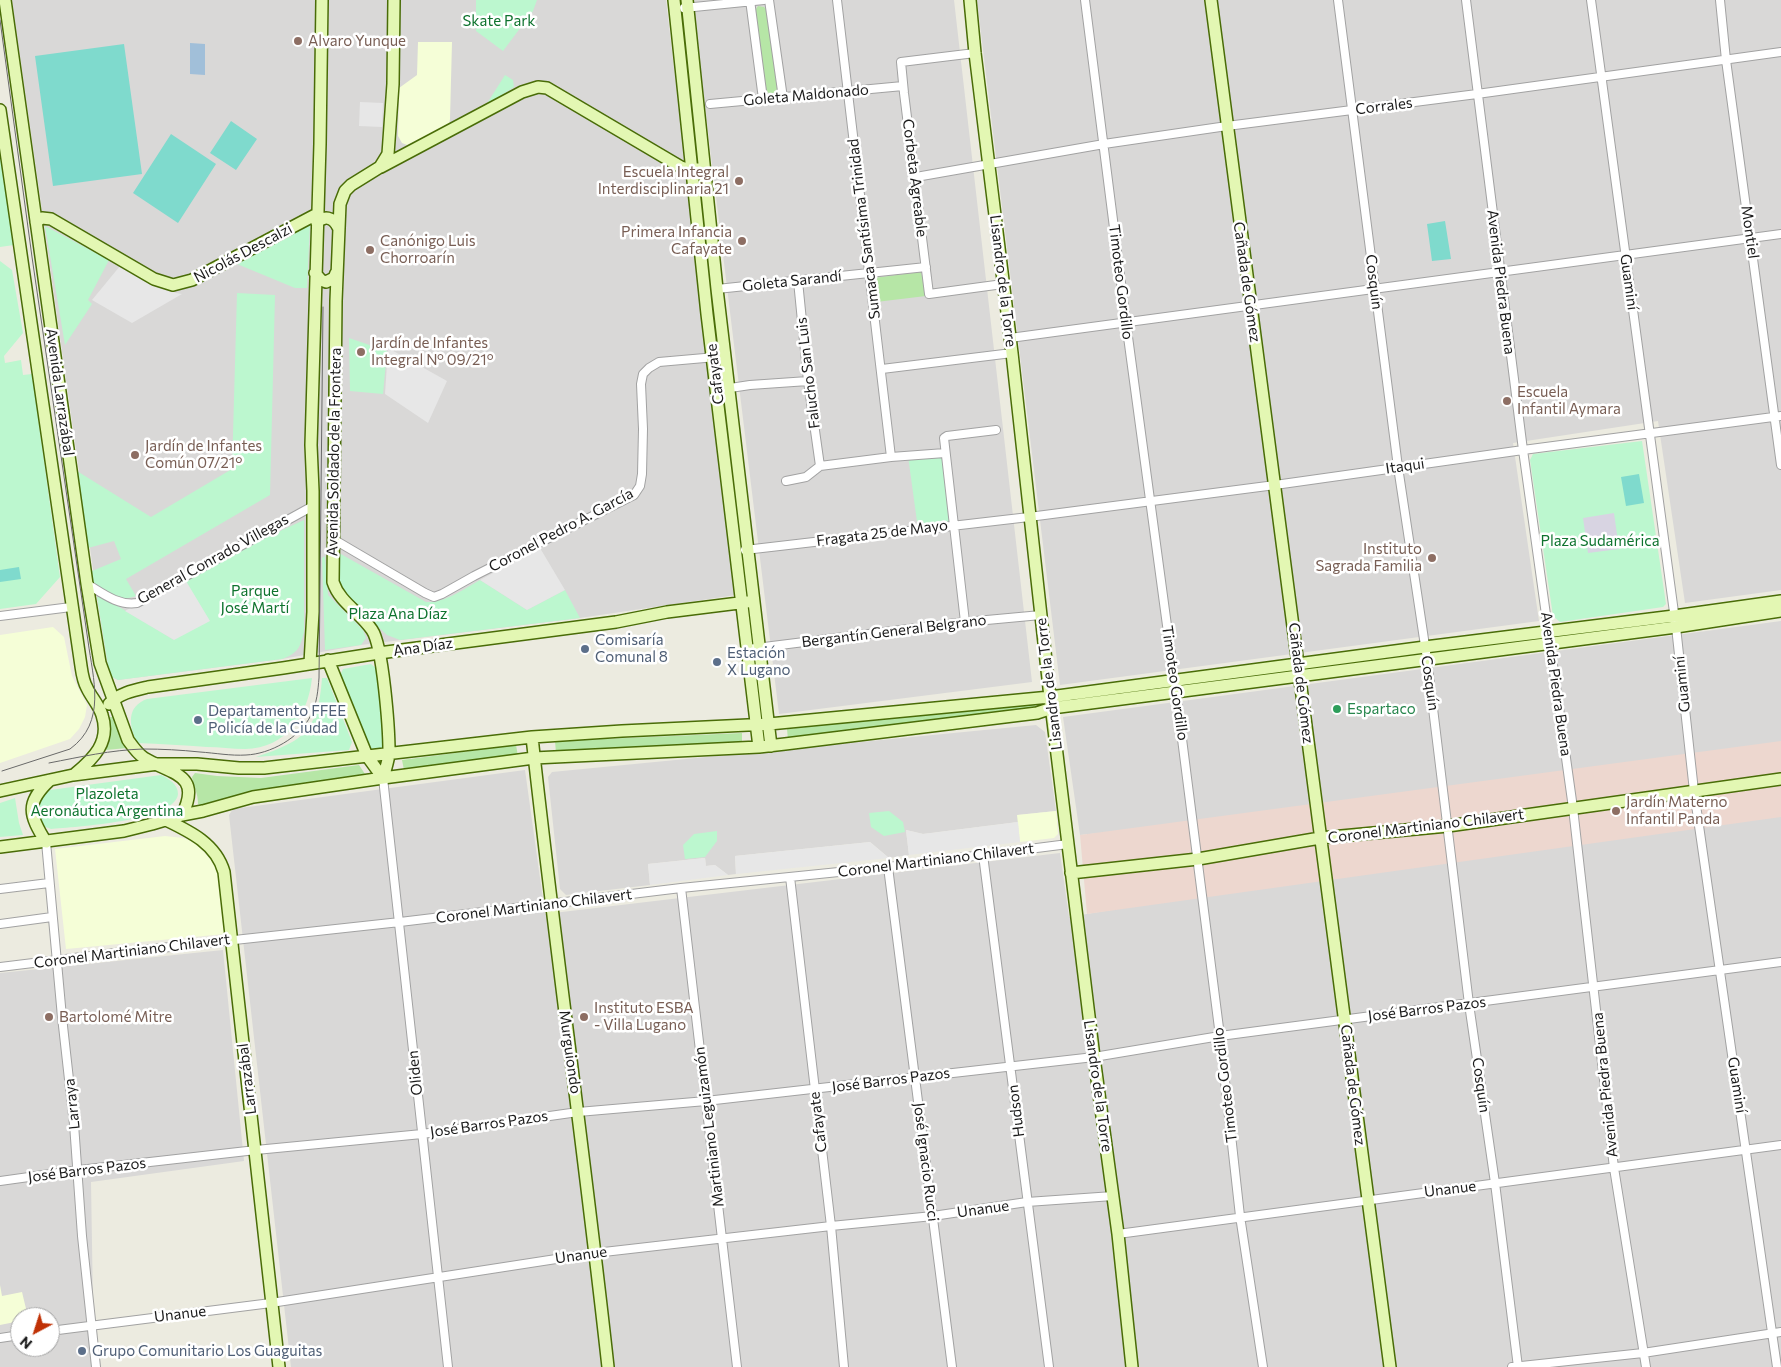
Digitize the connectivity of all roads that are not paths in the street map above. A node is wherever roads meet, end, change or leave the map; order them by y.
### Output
1 (5, 0) edge
2 (322, 0) edge
3 (394, 0) edge
4 (764, 0) edge
5 (769, 0) edge
6 (837, 0) edge
7 (970, 0) edge
8 (1085, 0) edge
9 (1211, 0) edge
10 (1338, 0) edge
11 (1466, 0) edge
12 (1591, 0) edge
13 (1720, 0) edge
14 (750, 1) edge
15 (674, 4) edge
16 (687, 4) edge
17 (1781, 52) edge
18 (975, 53) junction
19 (1726, 60) junction
20 (1601, 75) junction
21 (903, 86) junction
22 (848, 91) junction
23 (1477, 94) junction
24 (783, 98) junction
25 (763, 99) junction
26 (710, 104) dead end
27 (0, 110) edge
28 (1352, 110) junction
29 (1227, 126) junction
30 (1104, 144) junction
31 (988, 166) junction
32 (380, 168) junction
33 (705, 168) junction
34 (693, 170) junction
35 (916, 177) junction
36 (317, 219) junction
37 (36, 222) junction
38 (338, 227) junction
39 (1781, 234) edge
40 (1750, 238) junction
41 (1625, 254) junction
42 (40, 256) junction
43 (22, 259) junction
44 (926, 267) junction
45 (1500, 271) junction
46 (315, 273) junction
47 (336, 273) junction
48 (869, 273) junction
49 (798, 281) junction
50 (1003, 284) junction
51 (1375, 288) junction
52 (717, 289) junction
53 (1250, 304) junction
54 (1126, 322) junction
55 (1010, 338) junction
56 (1012, 353) junction
57 (725, 356) junction
58 (713, 357) junction
59 (882, 369) junction
60 (808, 382) junction
61 (729, 388) junction
62 (717, 390) junction
63 (1778, 416) edge
64 (996, 430) dead end
65 (1649, 434) junction
66 (1523, 450) junction
67 (945, 453) junction
68 (891, 457) junction
69 (1781, 465) edge
70 (820, 466) junction
71 (1398, 467) junction
72 (786, 480) dead end
73 (1275, 485) junction
74 (1150, 501) junction
75 (313, 506) junction
76 (1029, 517) junction
77 (955, 525) junction
78 (82, 541) junction
79 (62, 543) junction
80 (333, 544) junction
81 (312, 547) junction
82 (748, 549) junction
83 (735, 551) junction
84 (87, 584) junction
85 (754, 601) junction
86 (1781, 601) edge
87 (742, 602) junction
88 (71, 607) junction
89 (1781, 611) edge
90 (1041, 615) junction
91 (0, 616) edge
92 (966, 622) junction
93 (1675, 622) junction
94 (1549, 637) junction
95 (1425, 647) junction
96 (760, 648) junction
97 (748, 649) junction
98 (379, 653) junction
99 (1427, 659) junction
100 (328, 660) junction
101 (310, 663) junction
102 (1299, 663) junction
103 (1300, 676) junction
104 (1175, 680) junction
105 (1176, 692) junction
106 (113, 700) junction
107 (1051, 702) junction
108 (102, 715) junction
109 (768, 724) junction
110 (756, 725) junction
111 (532, 737) junction
112 (772, 746) junction
113 (759, 747) junction
114 (389, 754) junction
115 (367, 756) junction
116 (534, 758) junction
117 (158, 764) junction
118 (73, 775) junction
119 (383, 778) junction
120 (52, 779) junction
121 (1781, 779) edge
122 (1694, 790) junction
123 (0, 791) edge
124 (1573, 808) junction
125 (182, 815) junction
126 (166, 820) junction
127 (1448, 826) junction
128 (1320, 838) junction
129 (46, 842) junction
130 (1068, 844) junction
131 (0, 847) edge
132 (983, 855) junction
133 (1198, 859) junction
134 (888, 867) junction
135 (1071, 873) junction
136 (790, 877) junction
137 (49, 882) junction
138 (681, 888) junction
139 (0, 889) edge
140 (550, 904) junction
141 (52, 918) junction
142 (400, 922) junction
143 (0, 924) edge
144 (232, 939) junction
145 (56, 960) junction
146 (1781, 962) edge
147 (0, 967) edge
148 (1720, 970) junction
149 (1594, 987) junction
150 (1469, 1004) junction
151 (1345, 1020) junction
152 (1220, 1036) junction
153 (1094, 1057) junction
154 (1011, 1066) junction
155 (915, 1077) junction
156 (814, 1088) junction
157 (706, 1101) junction
158 (578, 1112) junction
159 (422, 1134) junction
160 (1781, 1145) edge
161 (256, 1150) junction
162 (1747, 1150) junction
163 (1614, 1168) junction
164 (79, 1170) junction
165 (0, 1181) edge
166 (1495, 1183) junction
167 (1113, 1196) junction
168 (1367, 1199) junction
169 (1027, 1202) junction
170 (933, 1216) junction
171 (1240, 1216) junction
172 (831, 1226) junction
173 (1118, 1234) junction
174 (722, 1238) junction
175 (595, 1253) junction
176 (438, 1276) junction
177 (271, 1303) junction
178 (91, 1325) junction
179 (60, 1330) edge
180 (1781, 1332) edge
181 (1772, 1333) junction
182 (1644, 1353) junction
183 (96, 1367) edge
184 (279, 1367) edge
185 (448, 1367) edge
186 (608, 1367) edge
187 (737, 1367) edge
188 (844, 1367) edge
189 (952, 1367) edge
190 (1049, 1367) edge
191 (1131, 1367) edge
192 (1263, 1367) edge
193 (1390, 1367) edge
194 (1516, 1367) edge
195 (1646, 1367) edge
196 (1777, 1367) edge

1 - 37 street, Avenida Larrazábal
2 - 36 street, Avenida Soldado de la Frontera
3 - 32 street
4 - 14 street
5 - 24 street
6 - 22 street, Sumaca Santísima Trinidad
7 - 18 street, Lisandro de la Torre
8 - 30 street, Timoteo Gordillo
9 - 29 street, Cañada de Gómez
10 - 28 street, Cosquín
11 - 23 street, Avenida Piedra Buena
12 - 20 street, Guaminí
13 - 19 street, Montiel
14 - 16 street
14 - 25 street
15 - 16 street
15 - 34 street, Cafayate
16 - 33 street, Cafayate
17 - 19 street, Corrales
18 - 21 street, Corbeta Agreable
18 - 31 street, Lisandro de la Torre
19 - 20 street, Corrales
19 - 40 street, Montiel
20 - 23 street, Corrales
20 - 41 street, Guaminí
21 - 22 street, Goleta Maldonado
21 - 35 street, Corbeta Agreable
22 - 24 street, Goleta Maldonado
22 - 48 street, Sumaca Santísima Trinidad
23 - 28 street, Corrales
23 - 45 street, Avenida Piedra Buena
24 - 25 street, Goleta Maldonado
25 - 26 street, Goleta Maldonado
27 - 43 street, Avenida Larrazábal
28 - 29 street, Corrales
28 - 51 street, Cosquín
29 - 30 street, Corrales
29 - 53 street, Cañada de Gómez
30 - 31 street, Corrales
30 - 54 street, Timoteo Gordillo
31 - 35 street, Corrales
31 - 50 street, Lisandro de la Torre
32 - 34 street, Avenida Soldado de la Frontera
32 - 38 street, Avenida Soldado de la Frontera
33 - 34 street
33 - 52 street, Cafayate
34 - 58 street, Cafayate
35 - 44 street, Corbeta Agreable
36 - 37 street, Nicolás Descalzi
36 - 38 street
36 - 46 street, Avenida Soldado de la Frontera
37 - 42 street, Avenida Larrazábal
38 - 47 street, Avenida Soldado de la Frontera
39 - 40 street
40 - 41 street
40 - 63 street, Montiel
41 - 45 street
41 - 65 street, Guaminí
42 - 43 street
42 - 78 street, Avenida Larrazábal
43 - 79 street, Avenida Larrazábal
44 - 48 street, Goleta Sarandí
44 - 50 street, Corbeta Agreable
45 - 51 street
45 - 66 street, Avenida Piedra Buena
46 - 47 street
46 - 75 street, Avenida Soldado de la Frontera
47 - 80 street, Avenida Soldado de la Frontera
48 - 49 street, Goleta Sarandí
48 - 59 street, Sumaca Santísima Trinidad
49 - 52 street, Goleta Sarandí
49 - 60 street, Falucho San Luis
50 - 55 street, Lisandro de la Torre
51 - 53 street
51 - 71 street, Cosquín
52 - 57 street, Cafayate
53 - 54 street
53 - 73 street, Cañada de Gómez
54 - 55 street
54 - 74 street, Timoteo Gordillo
55 - 56 street, Lisandro de la Torre
56 - 59 street
56 - 76 street, Lisandro de la Torre
57 - 58 street, Coronel Pedro A. García
57 - 61 street, Cafayate
58 - 62 street, Cafayate
58 - 80 street, Coronel Pedro A. García
59 - 68 street, Sumaca Santísima Trinidad
60 - 61 street
60 - 70 street, Falucho San Luis
61 - 62 street
61 - 82 street, Cafayate
62 - 83 street, Cafayate
63 - 65 street, Itaqui
63 - 69 street, Montiel
64 - 67 street
65 - 66 street, Itaqui
65 - 93 street, Guaminí
66 - 71 street, Itaqui
66 - 94 street, Avenida Piedra Buena
67 - 68 street
67 - 77 street
68 - 70 street
70 - 72 street
71 - 73 street, Itaqui
71 - 95 street, Cosquín
73 - 74 street, Itaqui
73 - 102 street, Cañada de Gómez
74 - 76 street, Itaqui
74 - 104 street, Timoteo Gordillo
75 - 81 street, Avenida Soldado de la Frontera
75 - 84 street, General Conrado Villegas
76 - 77 street, Fragata 25 de Mayo
76 - 90 street, Lisandro de la Torre
77 - 82 street, Fragata 25 de Mayo
77 - 92 street
78 - 79 street
78 - 84 street, Avenida Larrazábal
79 - 88 street, Avenida Larrazábal
80 - 81 street
80 - 98 street, Avenida Soldado de la Frontera
81 - 101 street, Avenida Soldado de la Frontera
82 - 83 street, Fragata 25 de Mayo
82 - 85 street, Cafayate
83 - 87 street, Cafayate
84 - 106 street, Avenida Larrazábal
85 - 87 street, Ana Díaz
85 - 96 street, Cafayate
86 - 93 street
87 - 97 street, Cafayate
87 - 98 street, Ana Díaz
88 - 91 street
88 - 108 street, Avenida Larrazábal
89 - 93 street
90 - 92 street, Bergantín General Belgrano
90 - 107 street, Lisandro de la Torre
92 - 96 street, Bergantín General Belgrano
93 - 94 street
93 - 122 street, Guaminí
94 - 95 street
94 - 99 street
94 - 124 street, Avenida Piedra Buena
95 - 99 street, Cosquín
95 - 102 street
96 - 97 street, Bergantín General Belgrano
96 - 109 street, Cafayate
97 - 110 street, Cafayate
98 - 100 street, Ana Díaz
98 - 114 street, Avenida Soldado de la Frontera
99 - 103 street
99 - 127 street, Cosquín
100 - 101 street, Ana Díaz
100 - 115 street
101 - 106 street, Ana Díaz
102 - 103 street, Cañada de Gómez
102 - 104 street
103 - 105 street
103 - 128 street, Cañada de Gómez
104 - 105 street, Timoteo Gordillo
104 - 107 street
105 - 107 street
105 - 133 street, Timoteo Gordillo
106 - 108 street
106 - 117 street, Avenida Larrazábal
107 - 109 street
107 - 112 street
107 - 130 street, Lisandro de la Torre
108 - 118 street, Avenida Larrazábal
109 - 110 street
109 - 112 street, Cafayate
110 - 111 street
110 - 113 street, Cafayate
111 - 114 street
111 - 116 street, Murguiondo
112 - 113 street
113 - 116 street
114 - 115 street
114 - 119 street, Avenida Soldado de la Frontera
115 - 117 street
115 - 119 street
116 - 119 street
116 - 140 street, Murguiondo
117 - 118 street
117 - 125 street, Avenida Larrazábal
118 - 120 street
119 - 125 street
119 - 142 street, Oliden
120 - 123 street
120 - 129 street
121 - 122 street, Coronel Martiniano Chilavert
122 - 124 street, Coronel Martiniano Chilavert
122 - 148 street, Guaminí
124 - 127 street, Coronel Martiniano Chilavert
124 - 149 street, Avenida Piedra Buena
125 - 126 street
126 - 129 street
126 - 144 street, Larrazábal
127 - 128 street, Coronel Martiniano Chilavert
127 - 150 street, Cosquín
128 - 133 street, Coronel Martiniano Chilavert
128 - 151 street, Cañada de Gómez
129 - 131 street
129 - 137 street, Larraya
130 - 132 street, Coronel Martiniano Chilavert
130 - 135 street, Lisandro de la Torre
132 - 134 street, Coronel Martiniano Chilavert
132 - 154 street, Hudson
133 - 135 street, Coronel Martiniano Chilavert
133 - 152 street, Timoteo Gordillo
134 - 136 street, Coronel Martiniano Chilavert
134 - 155 street, José Ignacio Rucci
135 - 153 street, Lisandro de la Torre
136 - 138 street, Coronel Martiniano Chilavert
136 - 156 street, Cafayate
137 - 139 street
137 - 141 street, Larraya
138 - 140 street, Coronel Martiniano Chilavert
138 - 157 street, Martiniano Leguizamón
140 - 142 street, Coronel Martiniano Chilavert
140 - 158 street, Murguiondo
141 - 143 street
141 - 145 street, Larraya
142 - 144 street, Coronel Martiniano Chilavert
142 - 159 street, Oliden
144 - 145 street, Coronel Martiniano Chilavert
144 - 161 street, Larrazábal
145 - 147 street, Coronel Martiniano Chilavert
145 - 164 street, Larraya
146 - 148 street, José Barros Pazos
148 - 149 street, José Barros Pazos
148 - 162 street, Guaminí
149 - 150 street, José Barros Pazos
149 - 163 street, Avenida Piedra Buena
150 - 151 street, José Barros Pazos
150 - 166 street, Cosquín
151 - 152 street, José Barros Pazos
151 - 168 street, Cañada de Gómez
152 - 153 street, José Barros Pazos
152 - 171 street, Timoteo Gordillo
153 - 154 street, José Barros Pazos
153 - 167 street, Lisandro de la Torre
154 - 155 street, José Barros Pazos
154 - 169 street, Hudson
155 - 156 street, José Barros Pazos
155 - 170 street, José Ignacio Rucci
156 - 157 street, José Barros Pazos
156 - 172 street, Cafayate
157 - 158 street, José Barros Pazos
157 - 174 street, Martiniano Leguizamón
158 - 159 street, José Barros Pazos
158 - 175 street, Murguiondo
159 - 161 street, José Barros Pazos
159 - 176 street, Oliden
160 - 162 street, Unanue
161 - 164 street, José Barros Pazos
161 - 177 street, Larrazábal
162 - 163 street, Unanue
162 - 181 street, Guaminí
163 - 166 street, Unanue
163 - 182 street, Avenida Piedra Buena
164 - 165 street, José Barros Pazos
164 - 178 street, Larraya
166 - 168 street, Unanue
166 - 194 street, Cosquín
167 - 169 street, Unanue
167 - 173 street, Lisandro de la Torre
168 - 171 street, Unanue
168 - 193 street, Cañada de Gómez
169 - 170 street, Unanue
169 - 190 street, Hudson
170 - 172 street, Unanue
170 - 189 street, José Ignacio Rucci
171 - 173 street, Unanue
171 - 192 street, Timoteo Gordillo
172 - 174 street, Unanue
172 - 188 street, Cafayate
173 - 191 street, Lisandro de la Torre
174 - 175 street, Unanue
174 - 187 street, Martiniano Leguizamón
175 - 176 street, Unanue
175 - 186 street, Murguiondo
176 - 177 street, Unanue
176 - 185 street, Oliden
177 - 178 street, Unanue
177 - 184 street, Larrazábal
178 - 179 street, Unanue
178 - 183 street, Larraya
180 - 181 street
181 - 182 street
181 - 196 street, Guaminí
182 - 194 street
182 - 195 street, Avenida Piedra Buena

